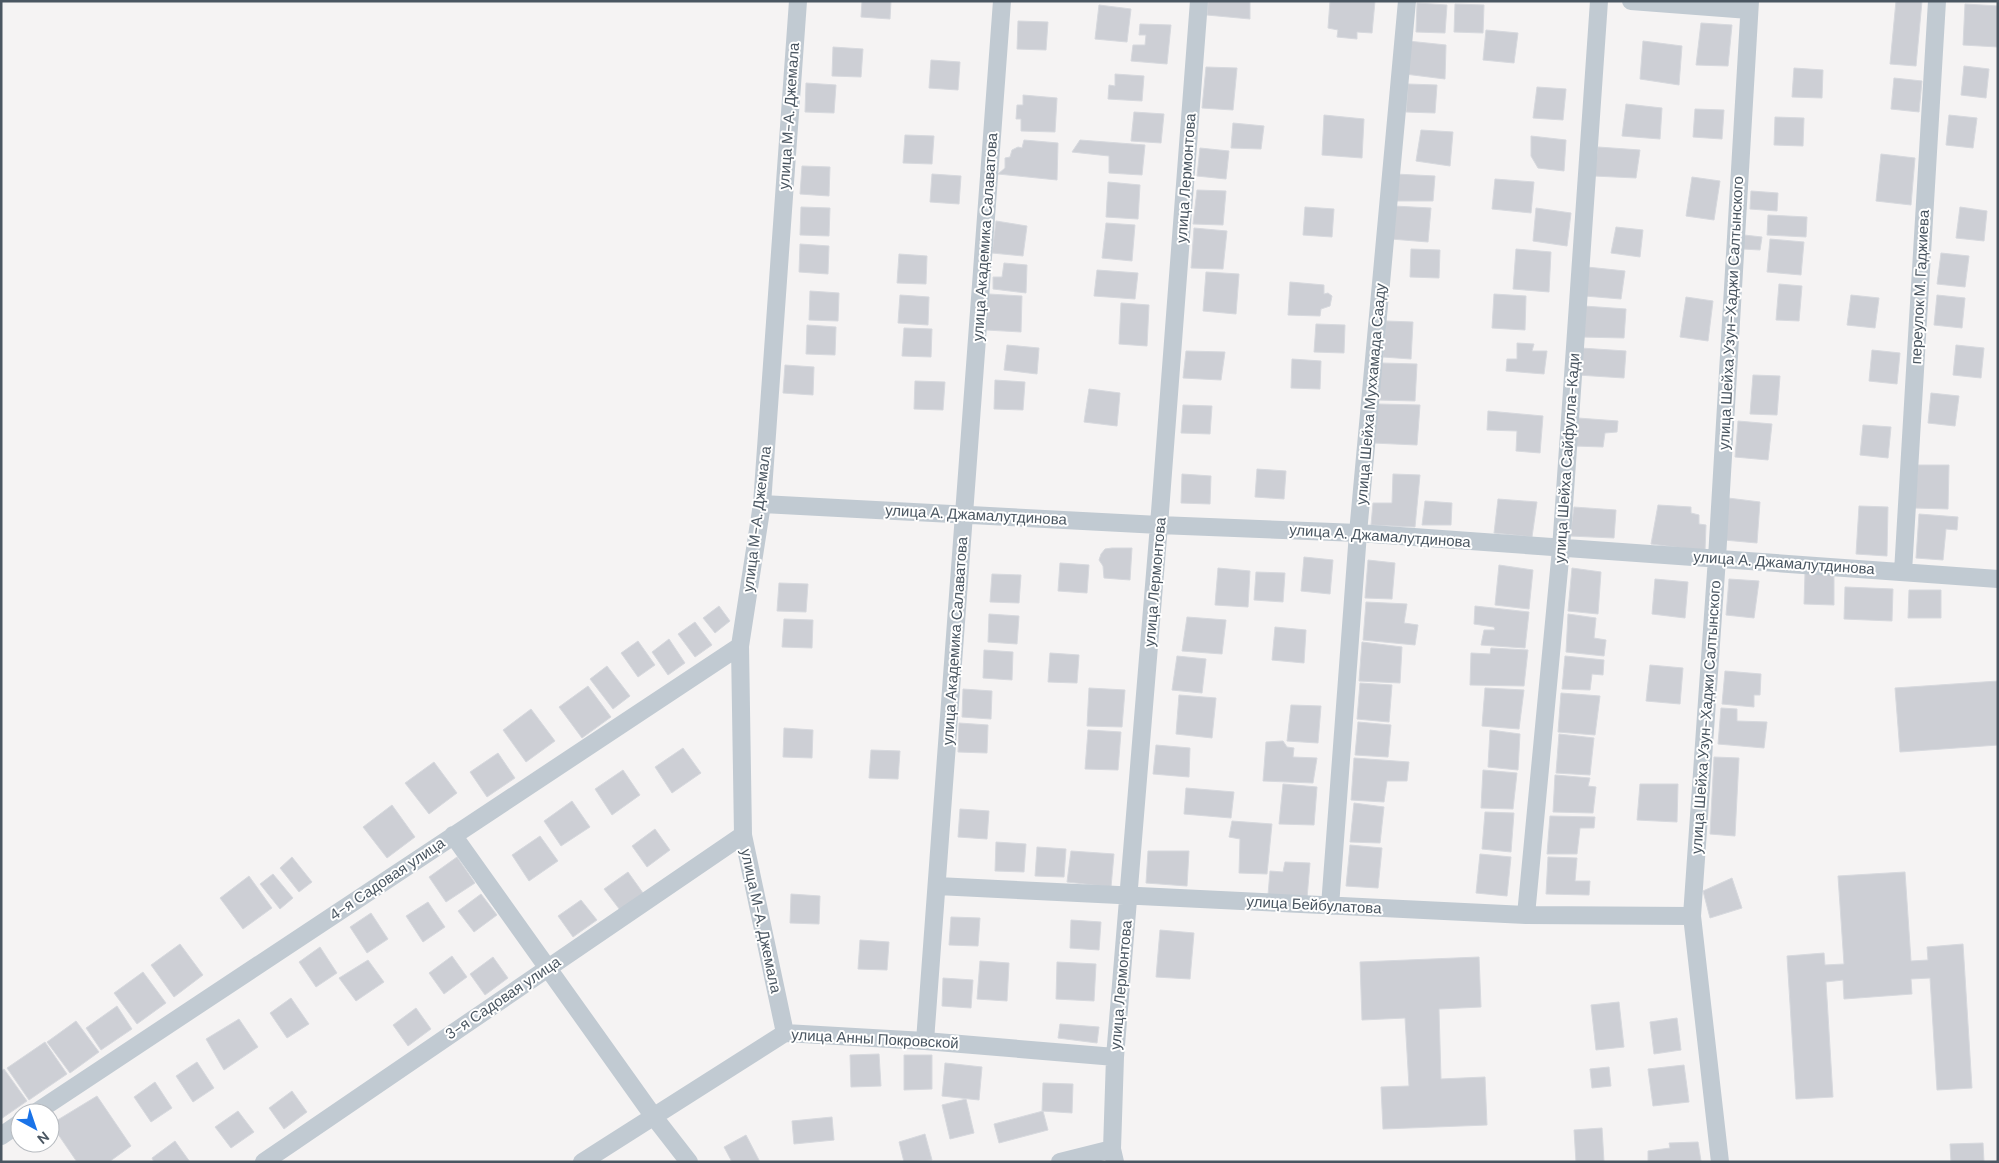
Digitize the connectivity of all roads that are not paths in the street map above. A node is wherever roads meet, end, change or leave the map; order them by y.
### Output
1 (798, 1) edge
2 (1002, 1) edge
3 (1199, 1) edge
4 (1408, 1) edge
5 (1599, 1) edge
6 (1631, 1) edge
7 (1937, 1) edge
8 (1749, 5) edge
9 (762, 504) junction
10 (964, 515) junction
11 (1160, 525) junction
12 (1358, 533) junction
13 (1561, 549) junction
14 (1717, 558) junction
15 (1903, 572) junction
16 (1998, 579) edge
17 (740, 646) junction
18 (453, 835) junction
19 (742, 835) junction
20 (936, 886) junction
21 (1129, 896) junction
22 (1330, 906) junction
23 (1526, 915) junction
24 (1692, 916) junction
25 (548, 968) junction
26 (785, 1033) junction
27 (925, 1041) junction
28 (1115, 1057) junction
29 (50, 1103) edge
30 (654, 1117) junction
31 (1114, 1155) edge
32 (264, 1162) edge
33 (582, 1162) edge
34 (689, 1162) edge
35 (1060, 1162) edge
36 (1720, 1162) edge

1 - 9 street, улица М-А. Джемала
2 - 10 street, улица Академика Салаватова
3 - 11 street, улица Лермонтова
4 - 12 street, улица Шейха Муххамада Сааду
5 - 13 street, улица Шейха Сайфулла-Кади
6 - 8 street
7 - 15 street, переулок М. Гаджиева
8 - 14 street, улица Шейха Узун-Хаджи Салтынского
9 - 10 street, улица А. Джамалутдинова
9 - 17 street, улица М-А. Джемала
10 - 11 street, улица А. Джамалутдинова
10 - 20 street, улица Академика Салаватова
11 - 12 street, улица А. Джамалутдинова
11 - 21 street, улица Лермонтова
12 - 13 street, улица А. Джамалутдинова
12 - 22 street, улица Шейха Муххамада Сааду
13 - 14 street, улица А. Джамалутдинова
13 - 23 street, улица Шейха Сайфулла-Кади
14 - 15 street, улица А. Джамалутдинова
14 - 24 street, улица Шейха Узун-Хаджи Салтынского
15 - 16 street, улица А. Джамалутдинова
17 - 18 street, 4-я Садовая улица
17 - 19 street, улица М-А. Джемала
18 - 25 street
18 - 29 street, 4-я Садовая улица
19 - 25 street, 3-я Садовая улица
19 - 26 street, улица М-А. Джемала
20 - 21 street, улица Бейбулатова
20 - 27 street, улица Академика Салаватова
21 - 22 street, улица Бейбулатова
21 - 28 street, улица Лермонтова
22 - 23 street, улица Бейбулатова
23 - 24 street, улица Бейбулатова
24 - 36 street, улица Шейха Узун-Хаджи Салтынского
25 - 30 street
25 - 32 street, 3-я Садовая улица
26 - 27 street, улица Анны Покровской
26 - 30 street, улица Анны Покровской
27 - 28 street, улица Анны Покровской
28 - 31 street, улица Лермонтова
30 - 33 street, улица Анны Покровской
30 - 34 street
31 - 35 street

